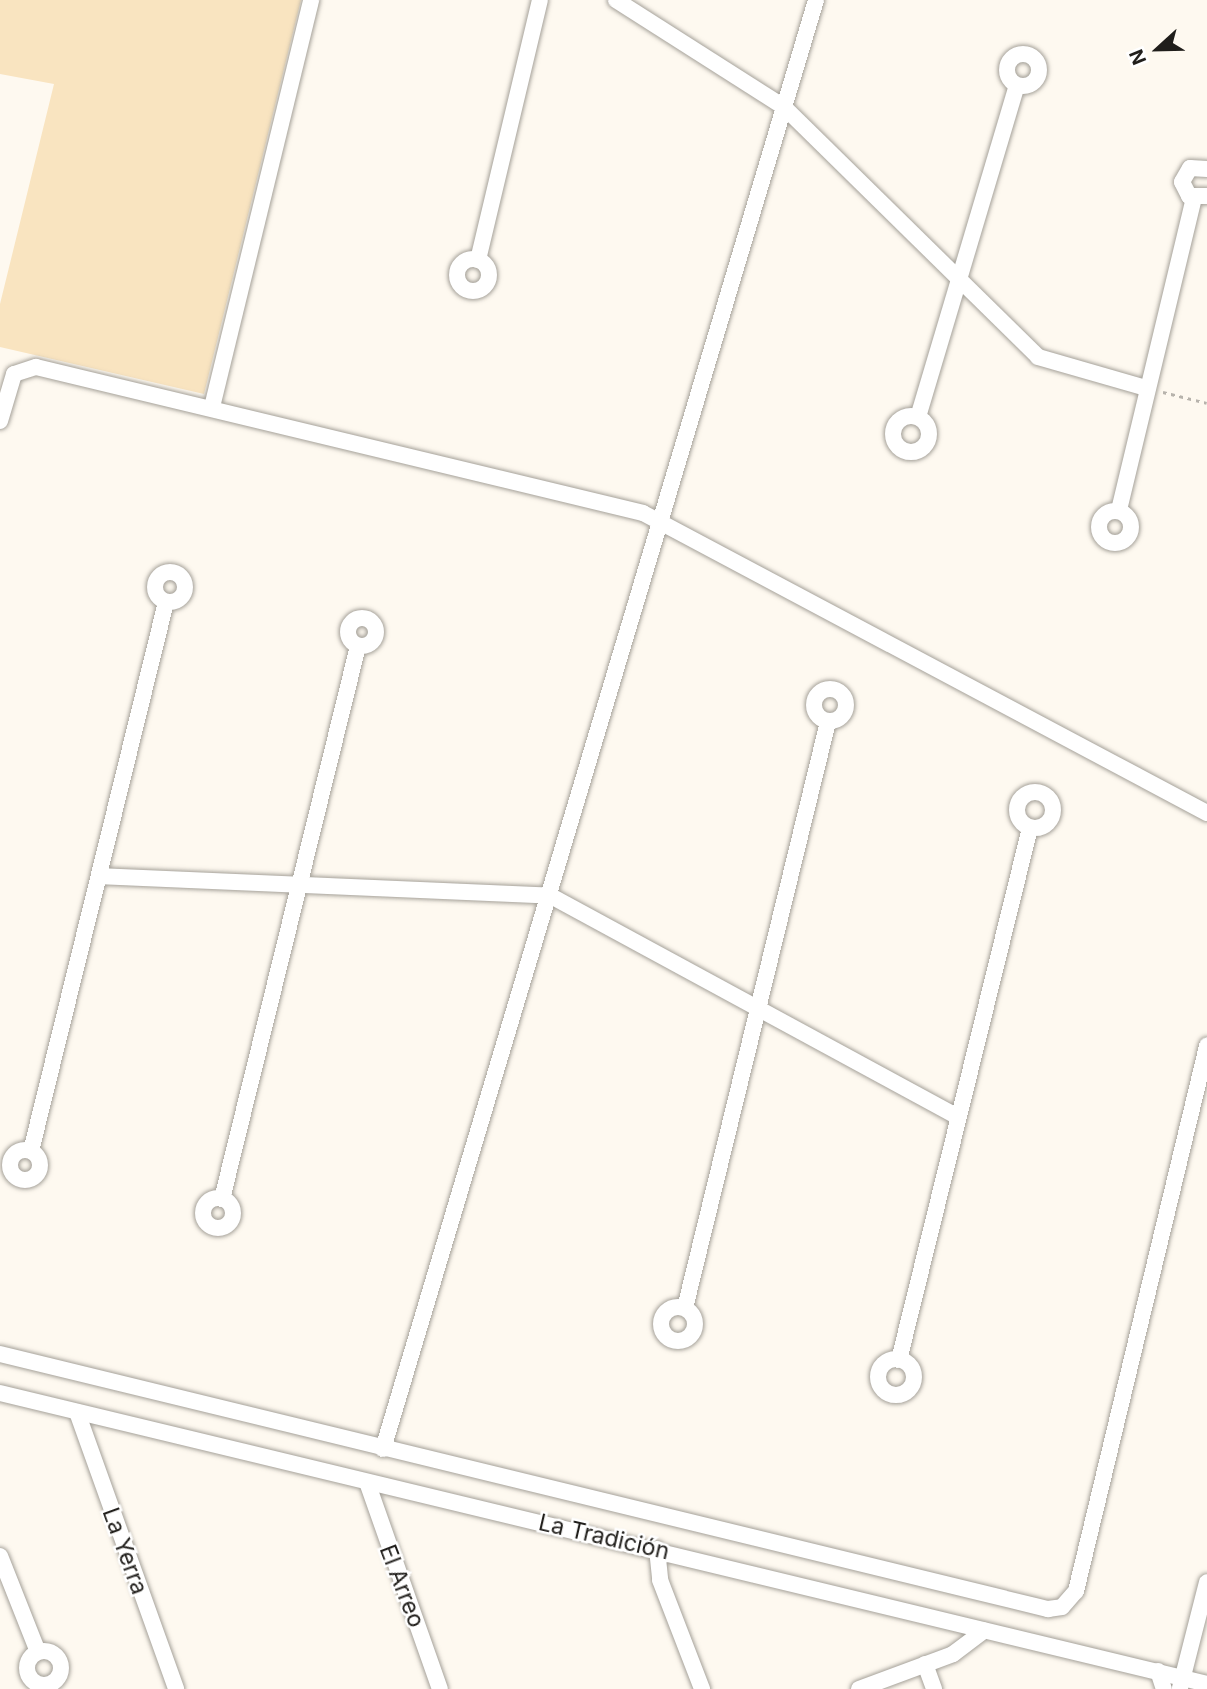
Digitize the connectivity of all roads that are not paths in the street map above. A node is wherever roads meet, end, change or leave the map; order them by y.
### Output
1 (311, 0) edge
2 (540, 0) edge
3 (616, 0) edge
4 (816, 0) edge
5 (1017, 85) dead end
6 (784, 107) junction
7 (1207, 169) edge
8 (1200, 197) edge
9 (478, 260) dead end
10 (956, 283) junction
11 (1146, 388) junction
12 (212, 407) junction
13 (918, 417) dead end
14 (0, 421) edge
15 (1119, 510) dead end
16 (663, 519) junction
17 (166, 602) dead end
18 (358, 646) dead end
19 (828, 722) dead end
20 (1207, 813) edge
21 (1030, 828) dead end
22 (99, 876) junction
23 (301, 883) junction
24 (551, 896) junction
25 (756, 1008) junction
26 (1207, 1046) edge
27 (957, 1116) junction
28 (31, 1151) dead end
29 (222, 1199) dead end
30 (685, 1308) dead end
31 (0, 1354) edge
32 (900, 1360) dead end
33 (0, 1393) edge
34 (77, 1412) junction
35 (383, 1449) junction
36 (367, 1482) junction
37 (657, 1549) junction
38 (0, 1556) edge
39 (1207, 1581) edge
40 (984, 1631) junction
41 (38, 1653) dead end
42 (925, 1664) junction
43 (1158, 1671) junction
44 (1181, 1684) edge
45 (1207, 1684) edge
46 (177, 1689) edge
47 (440, 1689) edge
48 (702, 1689) edge
49 (859, 1689) edge
50 (934, 1689) edge
51 (1164, 1689) edge

1 - 12 street
2 - 9 street
3 - 6 street
4 - 6 street
5 - 10 street
6 - 10 street
6 - 16 street
7 - 8 street
8 - 11 street
10 - 11 street
10 - 13 street
11 - 15 street
12 - 14 street
12 - 16 street
16 - 20 street
16 - 24 street
17 - 22 street
18 - 23 street
19 - 25 street
21 - 27 street
22 - 23 street
22 - 28 street
23 - 24 street
23 - 29 street
24 - 25 street
24 - 35 street
25 - 27 street
25 - 30 street
26 - 35 street
27 - 32 street
31 - 35 street
33 - 34 street, La Tradición
34 - 36 street, La Tradición
34 - 46 street, La Yerra
36 - 37 street, La Tradición
36 - 47 street, El Arreo
37 - 40 street, La Tradición
37 - 48 street
38 - 41 street
39 - 44 street
40 - 42 street
40 - 43 street, La Tradición
42 - 49 street
42 - 50 street
43 - 44 street, La Tradición
43 - 51 street
44 - 45 street, La Tradición

